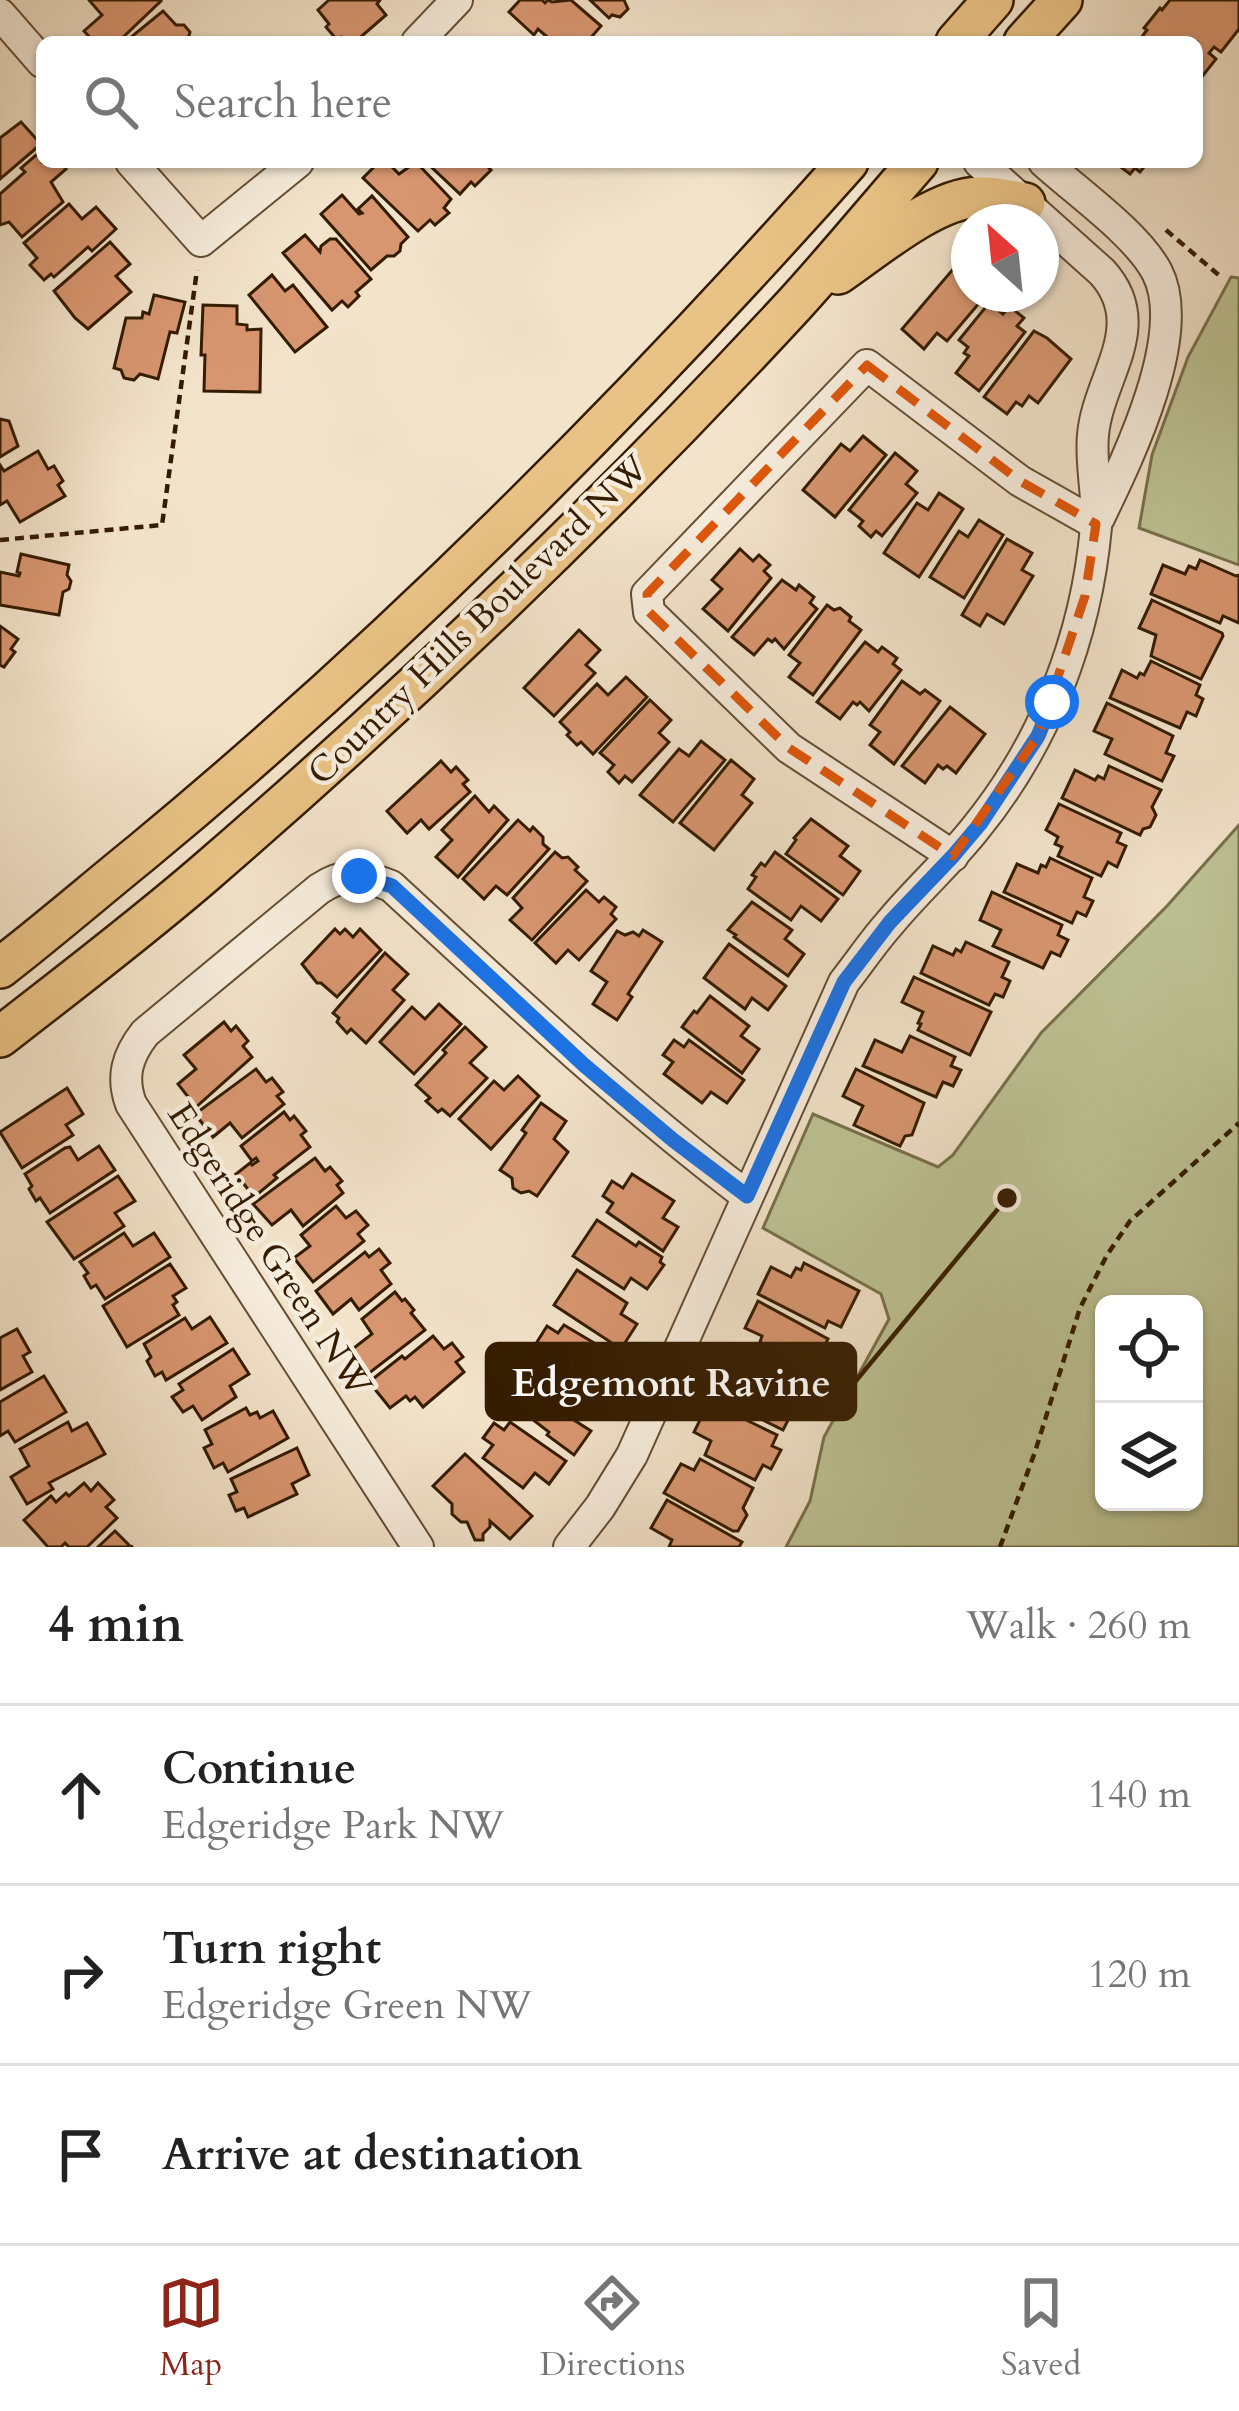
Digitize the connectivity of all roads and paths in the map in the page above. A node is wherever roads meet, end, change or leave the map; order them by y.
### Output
1 (457, 0) edge
2 (993, 0) edge
3 (1062, 0) edge
4 (0, 14) edge
5 (423, 36) edge
6 (961, 36) edge
7 (1029, 36) edge
8 (36, 55) edge
9 (136, 168) edge
10 (291, 168) edge
11 (843, 168) edge
12 (913, 168) edge
13 (986, 168) edge
14 (1051, 168) edge
15 (1025, 203) junction
16 (201, 241) junction
17 (794, 304) junction
18 (1096, 524) junction
19 (0, 540) edge
20 (953, 856) junction
21 (0, 968) edge
22 (0, 1037) edge
23 (1239, 1123) edge
24 (747, 1196) junction
25 (418, 1547) edge
26 (569, 1547) edge
27 (1000, 1547) edge

1 - 5 street
2 - 6 main road
3 - 7 main road
4 - 8 street
9 - 16 street
10 - 16 street
11 - 21 main road, Country Hills Boulevard NW
12 - 17 main road, Country Hills Boulevard NW
13 - 15 street
14 - 18 street
15 - 17 main road
15 - 18 street
16 - 19 path
17 - 22 main road, Country Hills Boulevard NW
18 - 20 street
18 - 20 street
20 - 24 street
23 - 27 path
24 - 25 street, Edgeridge Green NW
24 - 26 street

